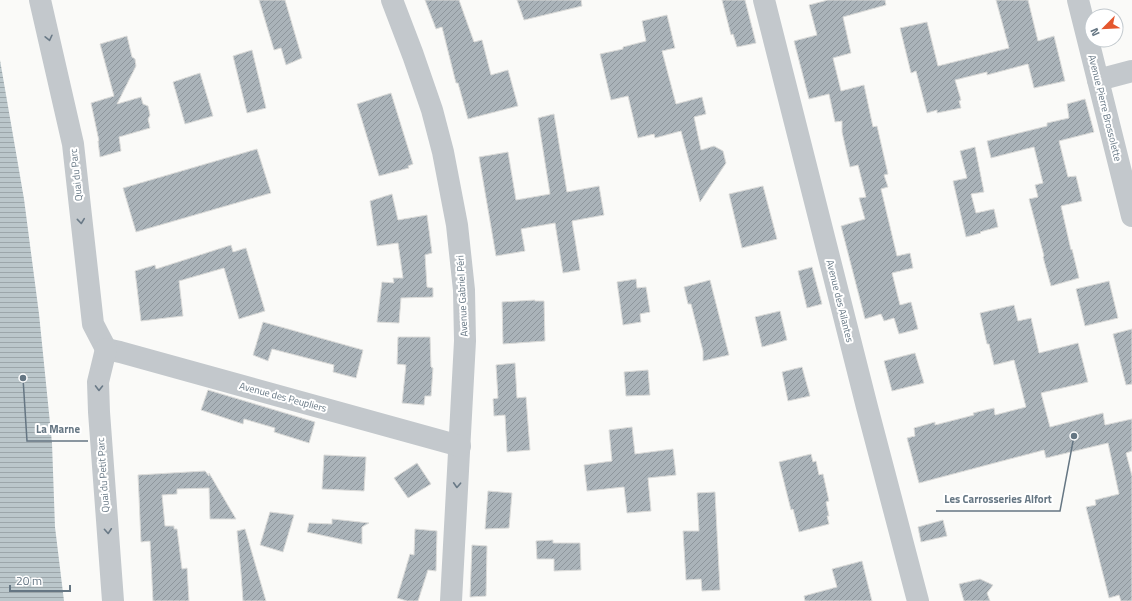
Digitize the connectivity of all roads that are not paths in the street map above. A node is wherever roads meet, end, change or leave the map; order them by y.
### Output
1 (40, 0) edge
2 (392, 0) edge
3 (764, 0) edge
4 (1078, 0) edge
5 (1132, 71) edge
6 (1098, 80) junction
7 (1132, 216) edge
8 (106, 349) junction
9 (460, 446) junction
10 (113, 601) edge
11 (451, 601) edge
12 (918, 601) edge

1 -> 8 street, Quai du Parc
2 - 9 street, Avenue Gabriel Péri
3 - 12 street, Avenue des Ailantes
4 - 6 street, Avenue Pierre Brossolette
5 - 6 street
6 - 7 street, Avenue Pierre Brossolette
8 - 9 street, Avenue des Peupliers
8 -> 10 street, Quai du Petit Parc
9 -> 11 street, Avenue Gabriel Péri

